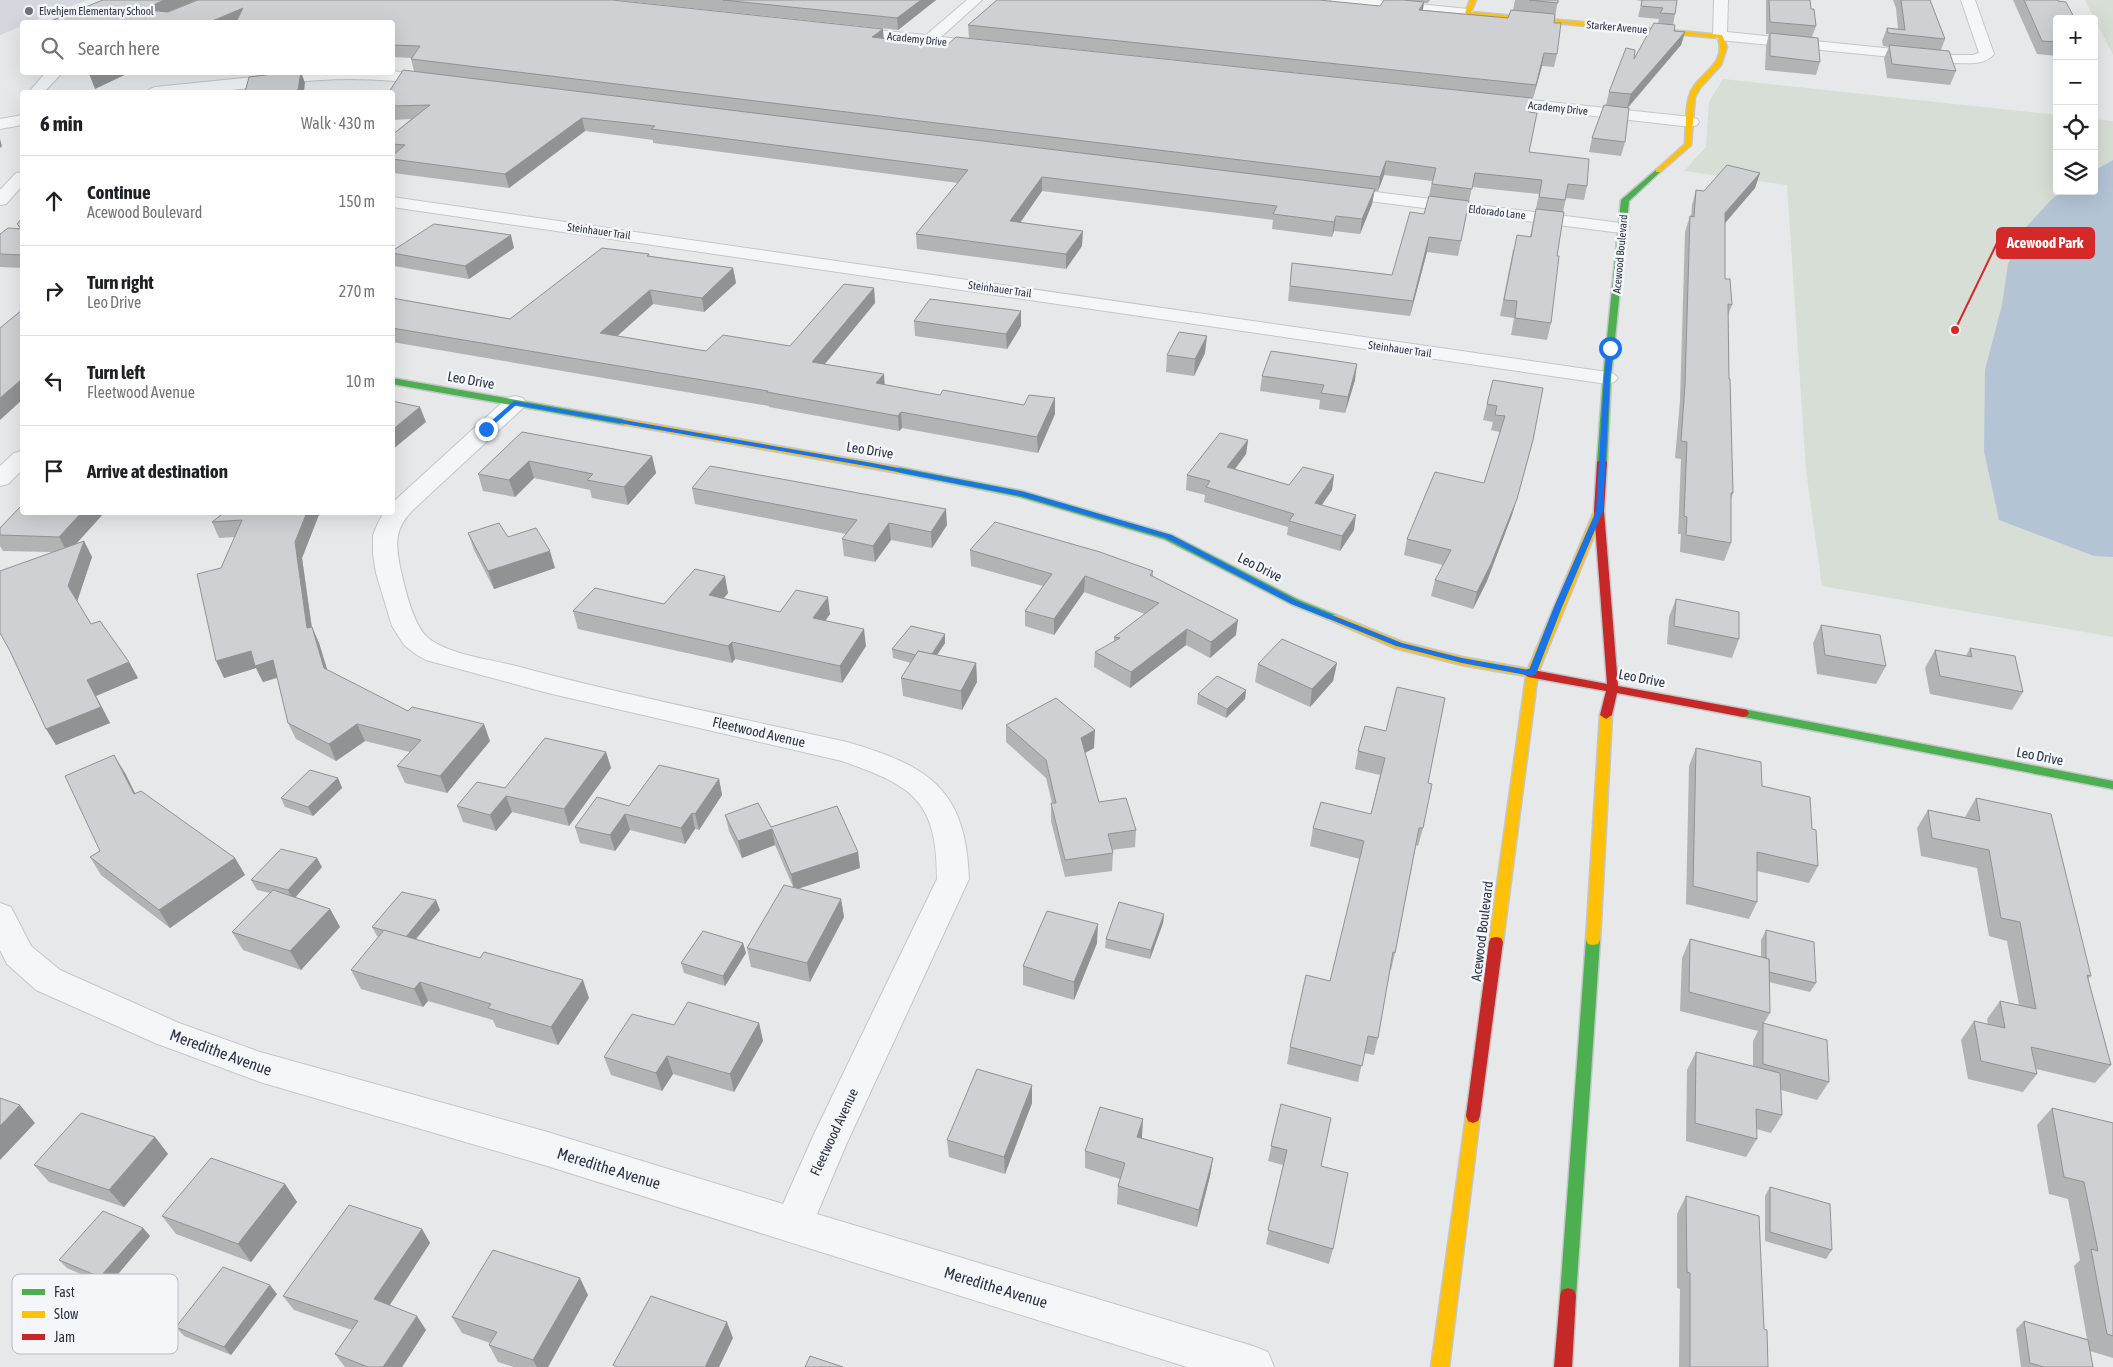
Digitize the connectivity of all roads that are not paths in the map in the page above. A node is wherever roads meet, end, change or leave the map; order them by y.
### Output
1 (975, 0) edge
2 (1337, 0) edge
3 (1721, 0) edge
4 (1968, 0) edge
5 (1470, 6) edge
6 (832, 29) edge
7 (1720, 36) junction
8 (929, 40) junction
9 (1000, 48) edge
10 (52, 75) edge
11 (322, 75) edge
12 (322, 75) edge
13 (377, 75) edge
14 (388, 75) edge
15 (448, 82) edge
16 (38, 90) edge
17 (176, 90) edge
18 (1484, 100) edge
19 (20, 120) edge
20 (1691, 122) junction
21 (0, 124) edge
22 (20, 179) edge
23 (1323, 190) edge
24 (0, 200) edge
25 (395, 202) edge
26 (1621, 228) junction
27 (1607, 378) junction
28 (395, 382) edge
29 (514, 403) junction
30 (20, 460) edge
31 (0, 479) edge
32 (1600, 511) junction
33 (395, 515) edge
34 (395, 515) edge
35 (1532, 674) junction
36 (1613, 688) junction
37 (2113, 785) edge
38 (0, 916) edge
39 (793, 1224) junction
40 (1254, 1367) edge
41 (1440, 1367) edge
42 (1563, 1367) edge

1 - 8 street
2 - 5 street, Starker Avenue
3 - 7 street
4 - 7 street, Starker Avenue
5 - 7 street, Starker Avenue
6 - 8 street, Academy Drive
7 - 20 street, Acewood Boulevard
8 - 9 street, Academy Drive
10 - 16 street
11 - 13 street
12 - 17 street
14 - 15 street
18 - 20 street, Academy Drive
19 - 21 street
20 - 26 street, Acewood Boulevard
22 - 24 street
23 - 26 street, Eldorado Lane
25 - 27 street, Steinhauer Trail
26 - 27 street, Acewood Boulevard
27 - 32 street, Acewood Boulevard
28 - 29 street, Leo Drive
29 - 34 street, Fleetwood Avenue
29 - 35 street, Leo Drive
30 - 31 street
32 - 35 street, Acewood Boulevard
32 - 36 street, Acewood Boulevard
33 - 39 street, Fleetwood Avenue
35 - 36 street, Leo Drive
35 - 41 street, Acewood Boulevard
36 - 37 street, Leo Drive
36 - 42 street, Acewood Boulevard
38 - 39 street, Meredithe Avenue
39 - 40 street, Meredithe Avenue

